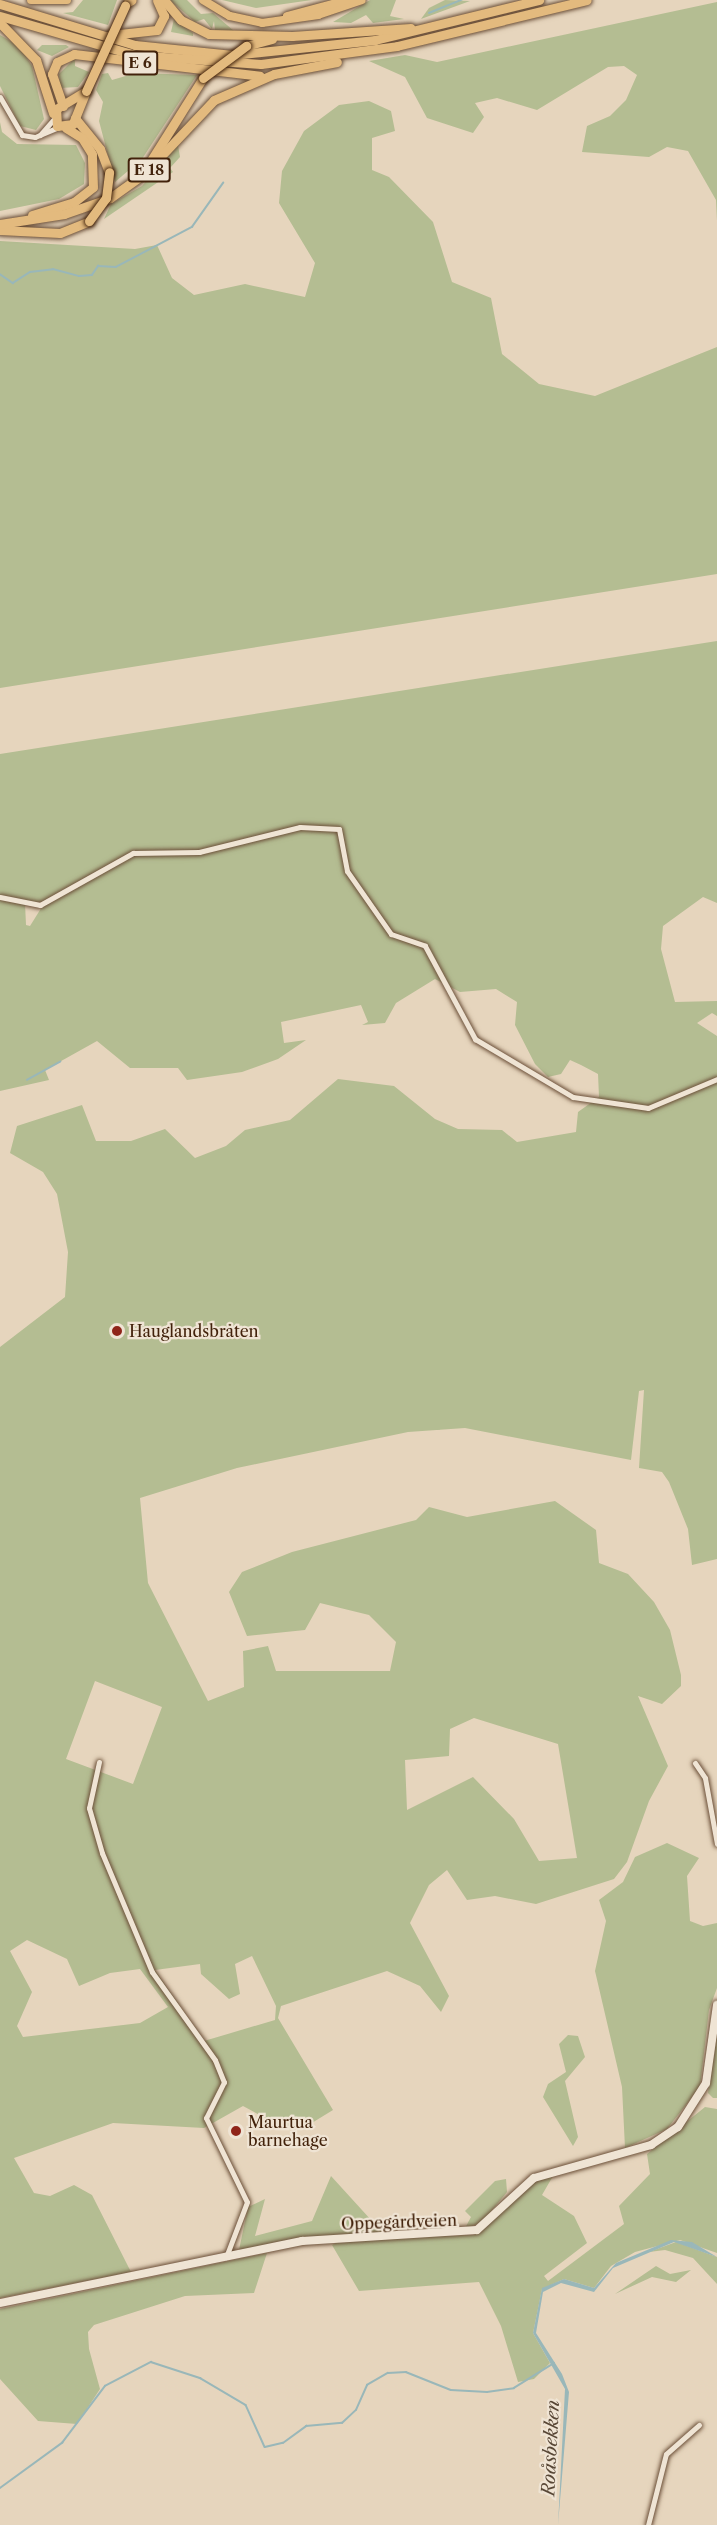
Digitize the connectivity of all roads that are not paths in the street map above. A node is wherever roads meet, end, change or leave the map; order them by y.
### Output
1 (31, 0) edge
2 (67, 0) edge
3 (157, 0) edge
4 (164, 0) edge
5 (202, 0) edge
6 (347, 0) edge
7 (362, 0) edge
8 (539, 0) edge
9 (587, 0) edge
10 (129, 2) edge
11 (0, 4) edge
12 (0, 16) edge
13 (248, 20) junction
14 (0, 23) edge
15 (446, 24) junction
16 (92, 35) junction
17 (292, 36) junction
18 (397, 46) junction
19 (274, 74) junction
20 (83, 96) junction
21 (0, 97) edge
22 (66, 106) junction
23 (75, 116) junction
24 (58, 122) junction
25 (32, 215) junction
26 (0, 222) edge
27 (0, 230) edge
28 (0, 897) edge
29 (717, 1079) edge
30 (99, 1762) dead end
31 (695, 1763) dead end
32 (717, 1844) edge
33 (717, 2005) edge
34 (226, 2257) junction
35 (0, 2304) edge
36 (699, 2425) dead end
37 (648, 2525) edge

1 - 2 main road
3 - 16 highway, E 6
4 - 17 highway
5 - 13 main road
6 - 13 main road
7 - 13 main road
8 - 15 highway, E 6
9 - 18 highway, E 6
10 - 20 highway, E 6, bridge
11 - 16 highway, E 6
12 - 18 highway, E 6
14 - 24 highway
15 - 16 highway, E 6
15 - 17 highway, E 18
17 - 25 highway, E 18, bridge
18 - 19 highway, E 18
19 - 22 highway, E 6
19 - 26 highway, E 18
20 - 22 highway
20 - 23 highway, E 6
21 - 24 street
22 - 23 highway, E 6
22 - 24 highway
23 - 24 highway, E 6
23 - 27 highway, E 6, bridge
24 - 25 highway
25 - 26 highway, E 18
28 - 29 street
30 - 34 street
31 - 32 street
33 - 34 main road, Oppegårdveien
34 - 35 main road, Oppegårdveien
36 - 37 street

